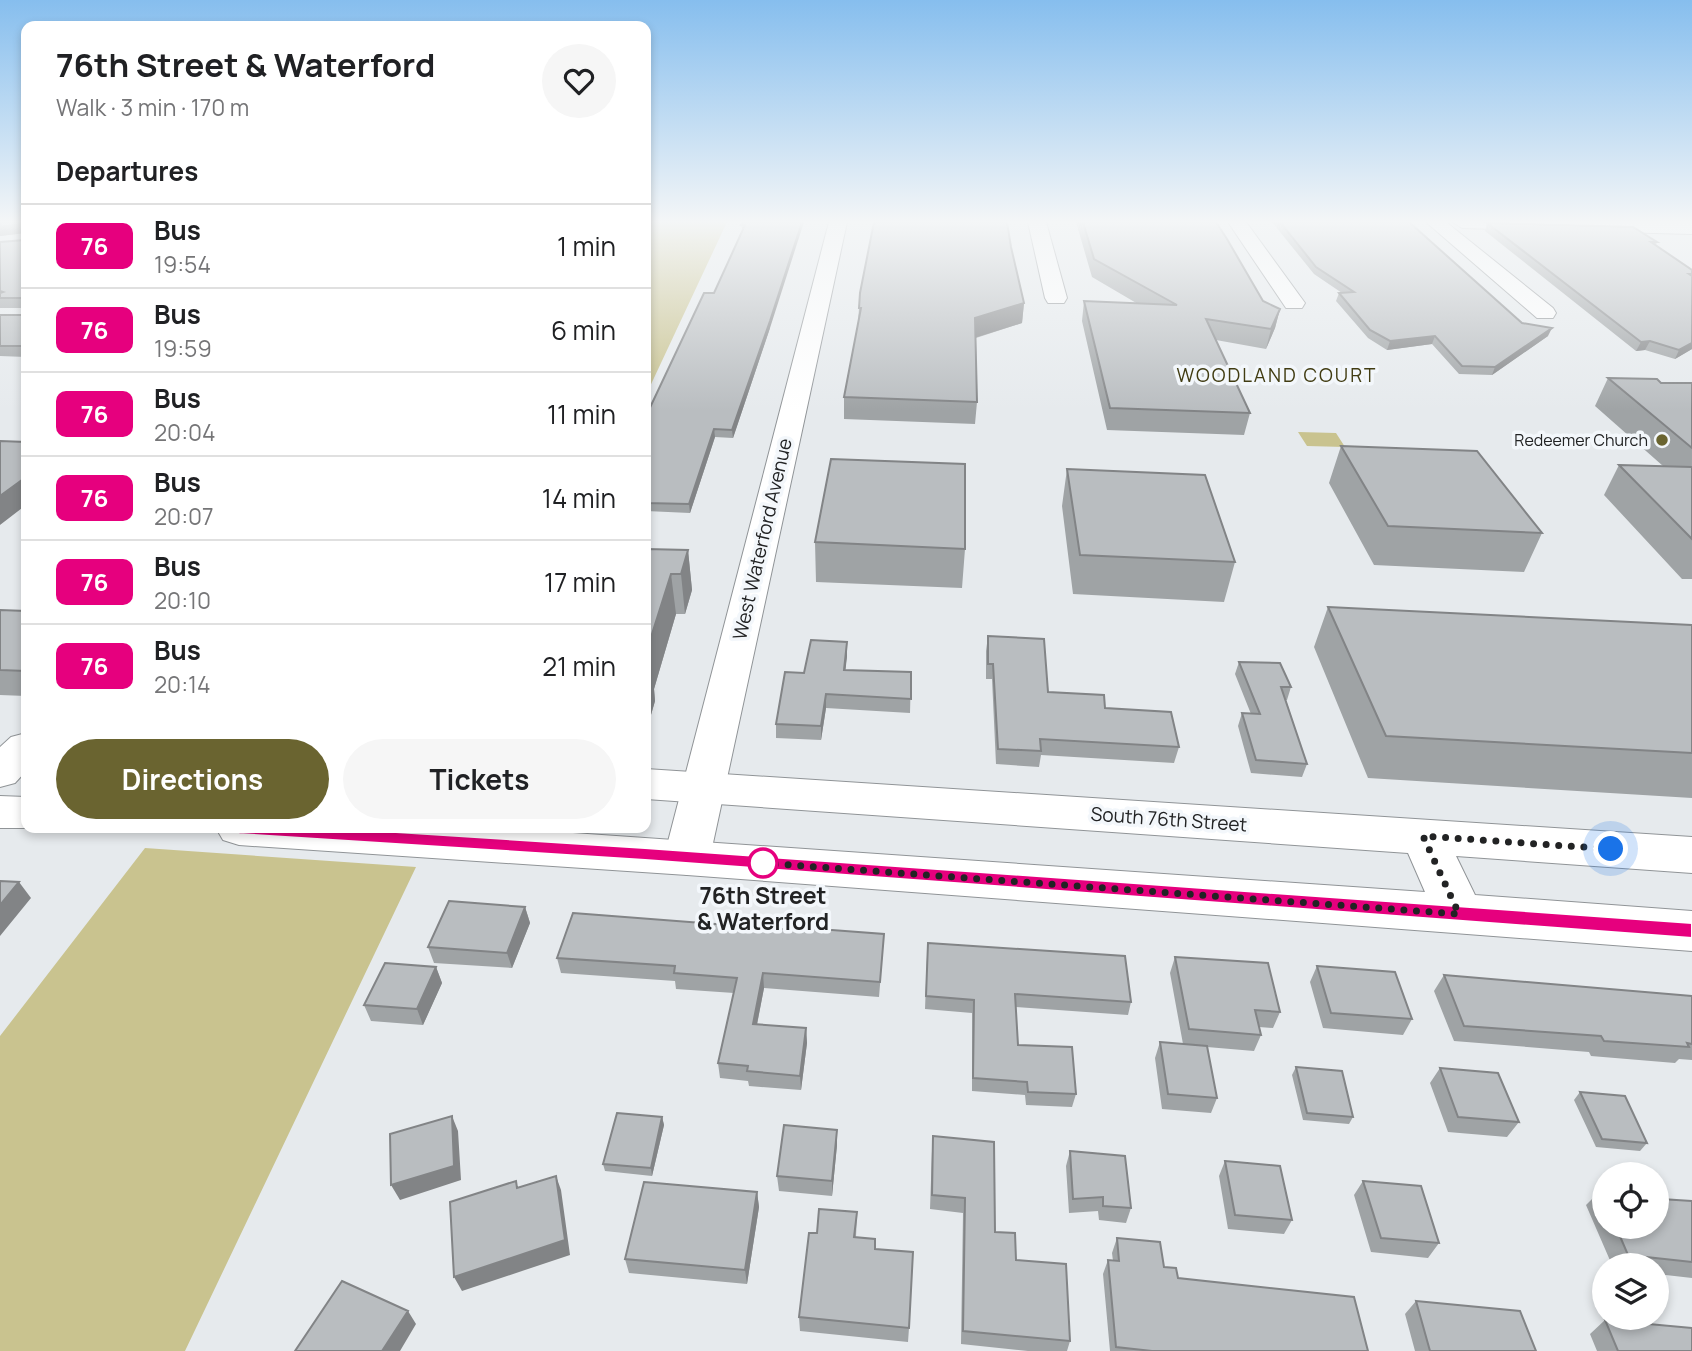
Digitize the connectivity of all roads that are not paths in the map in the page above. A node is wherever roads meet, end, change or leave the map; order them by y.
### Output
1 (823, 285) edge
2 (1053, 285) edge
3 (1281, 285) edge
4 (1511, 285) edge
5 (1056, 298) dead end
6 (1294, 303) dead end
7 (1545, 313) dead end
8 (0, 744) edge
9 (21, 746) edge
10 (21, 751) edge
11 (0, 772) edge
12 (651, 784) edge
13 (706, 787) junction
14 (0, 812) edge
15 (21, 813) edge
16 (316, 833) edge
17 (1423, 836) junction
18 (1692, 855) edge
19 (687, 857) junction
20 (1459, 914) junction
21 (1692, 931) edge

1 - 13 street, West Waterford Avenue
2 - 5 street
3 - 6 street
4 - 7 street
8 - 9 street
10 - 11 street
12 - 13 street, South 76th Street
13 - 17 street, South 76th Street
13 - 19 street, West Waterford Avenue
14 - 15 street
16 - 19 street
17 - 18 street, South 76th Street
17 - 20 street
19 - 20 street
20 - 21 street

